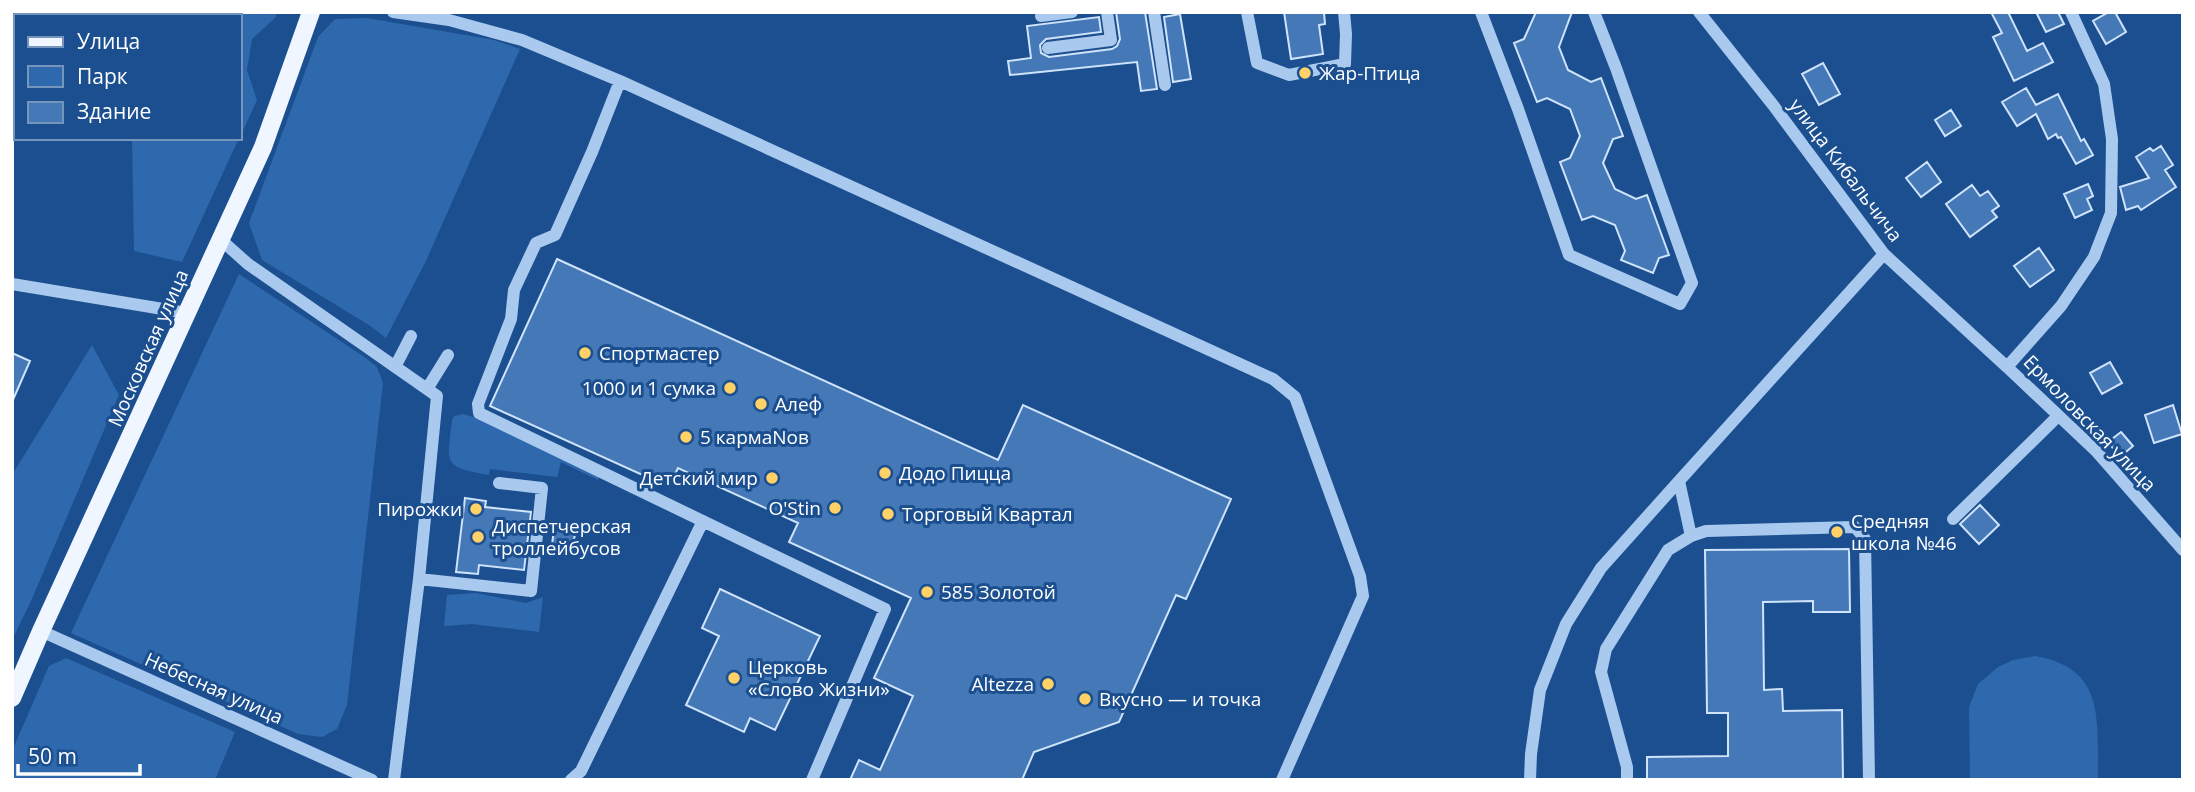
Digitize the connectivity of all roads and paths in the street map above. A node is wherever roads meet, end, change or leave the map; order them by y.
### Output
1 (311, 12) edge
2 (394, 12) edge
3 (1072, 12) edge
4 (1107, 12) edge
5 (1154, 12) edge
6 (1247, 12) edge
7 (1344, 12) edge
8 (1481, 12) edge
9 (1594, 12) edge
10 (1699, 12) edge
11 (2071, 12) edge
12 (1041, 16) dead end
13 (1048, 48) dead end
14 (620, 81) junction
15 (1165, 85) dead end
16 (220, 239) junction
17 (1884, 254) junction
18 (12, 284) edge
19 (187, 313) junction
20 (411, 336) dead end
21 (448, 355) dead end
22 (395, 367) junction
23 (2007, 367) junction
24 (427, 389) junction
25 (2054, 419) dead end
26 (1679, 481) junction
27 (499, 483) dead end
28 (1953, 520) dead end
29 (703, 522) junction
30 (1691, 536) junction
31 (2183, 550) edge
32 (419, 579) junction
33 (41, 631) junction
34 (12, 698) edge
35 (372, 780) edge
36 (394, 780) edge
37 (571, 780) edge
38 (812, 780) edge
39 (1282, 780) edge
40 (1530, 780) edge
41 (1627, 780) edge
42 (1870, 780) edge

1 - 16 main road, Московская улица
2 - 14 street
3 - 12 street
4 - 13 street
5 - 15 street
6 - 7 street
8 - 9 street
10 - 17 street, улица Кибальчича
11 - 23 street, Ермоловская улица
14 - 29 street
14 - 39 street
16 - 19 main road, Московская улица
16 - 22 street
17 - 23 street, улица Кибальчича
17 - 26 street
18 - 19 street
19 - 33 main road, Московская улица
20 - 22 street
21 - 24 street
22 - 24 street
23 - 31 street, Ермоловская улица
24 - 32 street
25 - 28 street
26 - 30 street
26 - 40 street
27 - 32 street
29 - 37 street
29 - 38 street
30 - 41 street
30 - 42 street
32 - 36 street
33 - 34 main road, Московская улица
33 - 35 street, Небесная улица

